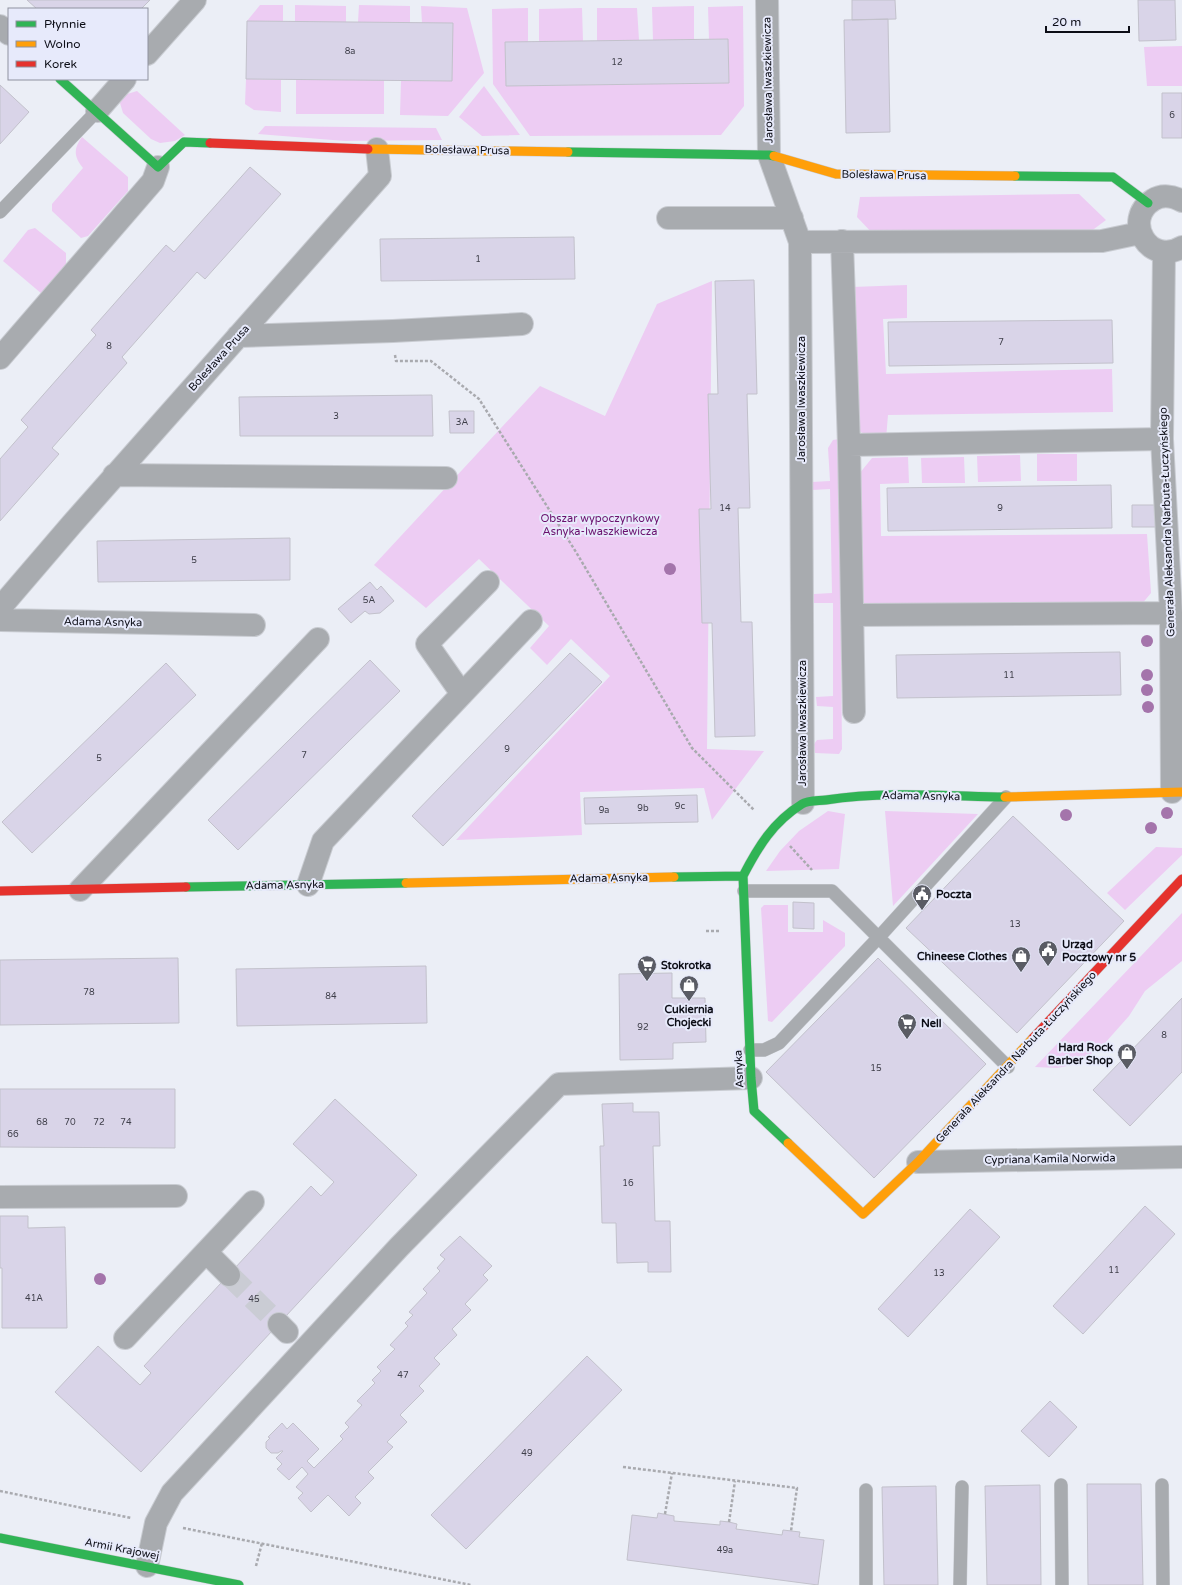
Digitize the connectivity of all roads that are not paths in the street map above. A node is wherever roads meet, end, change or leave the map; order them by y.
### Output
1 (195, 0) edge
2 (767, 0) edge
3 (0, 26) edge
4 (8, 33) edge
5 (148, 53) edge
6 (61, 80) edge
7 (124, 80) edge
8 (97, 111) junction
9 (377, 149) junction
10 (769, 154) junction
11 (158, 167) junction
12 (1182, 201) edge
13 (1148, 203) junction
14 (0, 212) edge
15 (668, 218) dead end
16 (792, 218) junction
17 (1140, 233) junction
18 (842, 241) junction
19 (800, 242) junction
20 (1173, 249) edge
21 (522, 324) dead end
22 (238, 336) junction
23 (0, 358) edge
24 (1162, 439) junction
25 (849, 445) junction
26 (114, 475) junction
27 (446, 478) dead end
28 (488, 582) dead end
29 (0, 608) edge
30 (1171, 613) junction
31 (853, 615) junction
32 (0, 620) edge
33 (531, 621) dead end
34 (254, 625) dead end
35 (318, 638) dead end
36 (462, 694) junction
37 (854, 712) dead end
38 (1177, 792) edge
39 (1006, 797) junction
40 (803, 803) junction
41 (743, 876) junction
42 (1182, 879) edge
43 (308, 885) junction
44 (80, 890) junction
45 (0, 891) edge
46 (744, 891) junction
47 (879, 937) junction
48 (750, 1050) junction
49 (1008, 1067) junction
50 (751, 1078) junction
51 (1182, 1157) edge
52 (918, 1162) junction
53 (176, 1196) dead end
54 (0, 1197) edge
55 (253, 1202) dead end
56 (863, 1214) joint
57 (206, 1252) junction
58 (229, 1275) tunnel mouth
59 (125, 1338) dead end
60 (1062, 1485) dead end
61 (1162, 1485) dead end
62 (962, 1487) dead end
63 (866, 1490) dead end
64 (0, 1538) edge
65 (147, 1566) junction
66 (239, 1585) edge
67 (866, 1585) edge
68 (960, 1585) edge
69 (1062, 1585) edge
70 (1163, 1585) edge

1 - 5 street
2 - 10 street, Jarosława Iwaszkiewicza
3 - 4 street
6 - 8 street
7 - 8 street
8 - 11 street
8 - 14 lane
9 - 10 street, Bolesława Prusa
9 - 11 street
9 - 22 street, Bolesława Prusa
10 - 13 street, Bolesława Prusa
10 - 16 street, Jarosława Iwaszkiewicza
11 - 23 street
12 - 13 street
13 - 17 street
15 - 16 street
16 - 19 street, Jarosława Iwaszkiewicza
17 - 18 street
17 - 20 street
18 - 19 street
18 - 25 street
19 - 40 street, Jarosława Iwaszkiewicza
20 - 24 street, Generała Aleksandra Narbuta-Łuczyńskiego
21 - 22 street
22 - 26 street, Bolesława Prusa
24 - 25 street
24 - 30 street, Generała Aleksandra Narbuta-Łuczyńskiego
25 - 31 street
26 - 27 street
26 - 29 street, Bolesława Prusa
28 - 36 street
30 - 31 street
30 - 38 street, Generała Aleksandra Narbuta-Łuczyńskiego
31 - 37 street
32 - 34 street, Adama Asnyka
33 - 36 street
35 - 44 street
36 - 43 street
38 - 39 street, Adama Asnyka
39 - 40 street, Adama Asnyka
39 - 47 lane
40 - 41 street
41 - 43 street, Adama Asnyka
41 - 46 street, Asnyka
42 - 49 street, Generała Aleksandra Narbuta-Łuczyńskiego
43 - 44 street, Adama Asnyka
44 - 45 street, Adama Asnyka
46 - 47 lane
46 - 48 street, Asnyka
47 - 48 lane
47 - 49 lane
48 - 50 street, Asnyka
49 - 52 street, Generała Aleksandra Narbuta-Łuczyńskiego
50 - 56 street, Asnyka
50 - 65 street
51 - 52 street, Cypriana Kamila Norwida
52 - 56 street, Generała Aleksandra Narbuta-Łuczyńskiego
53 - 54 street
55 - 57 street
57 - 58 street
57 - 59 street
60 - 69 lane
61 - 70 lane
62 - 68 lane
63 - 67 lane
64 - 65 street, Armii Krajowej
65 - 66 street, Armii Krajowej

